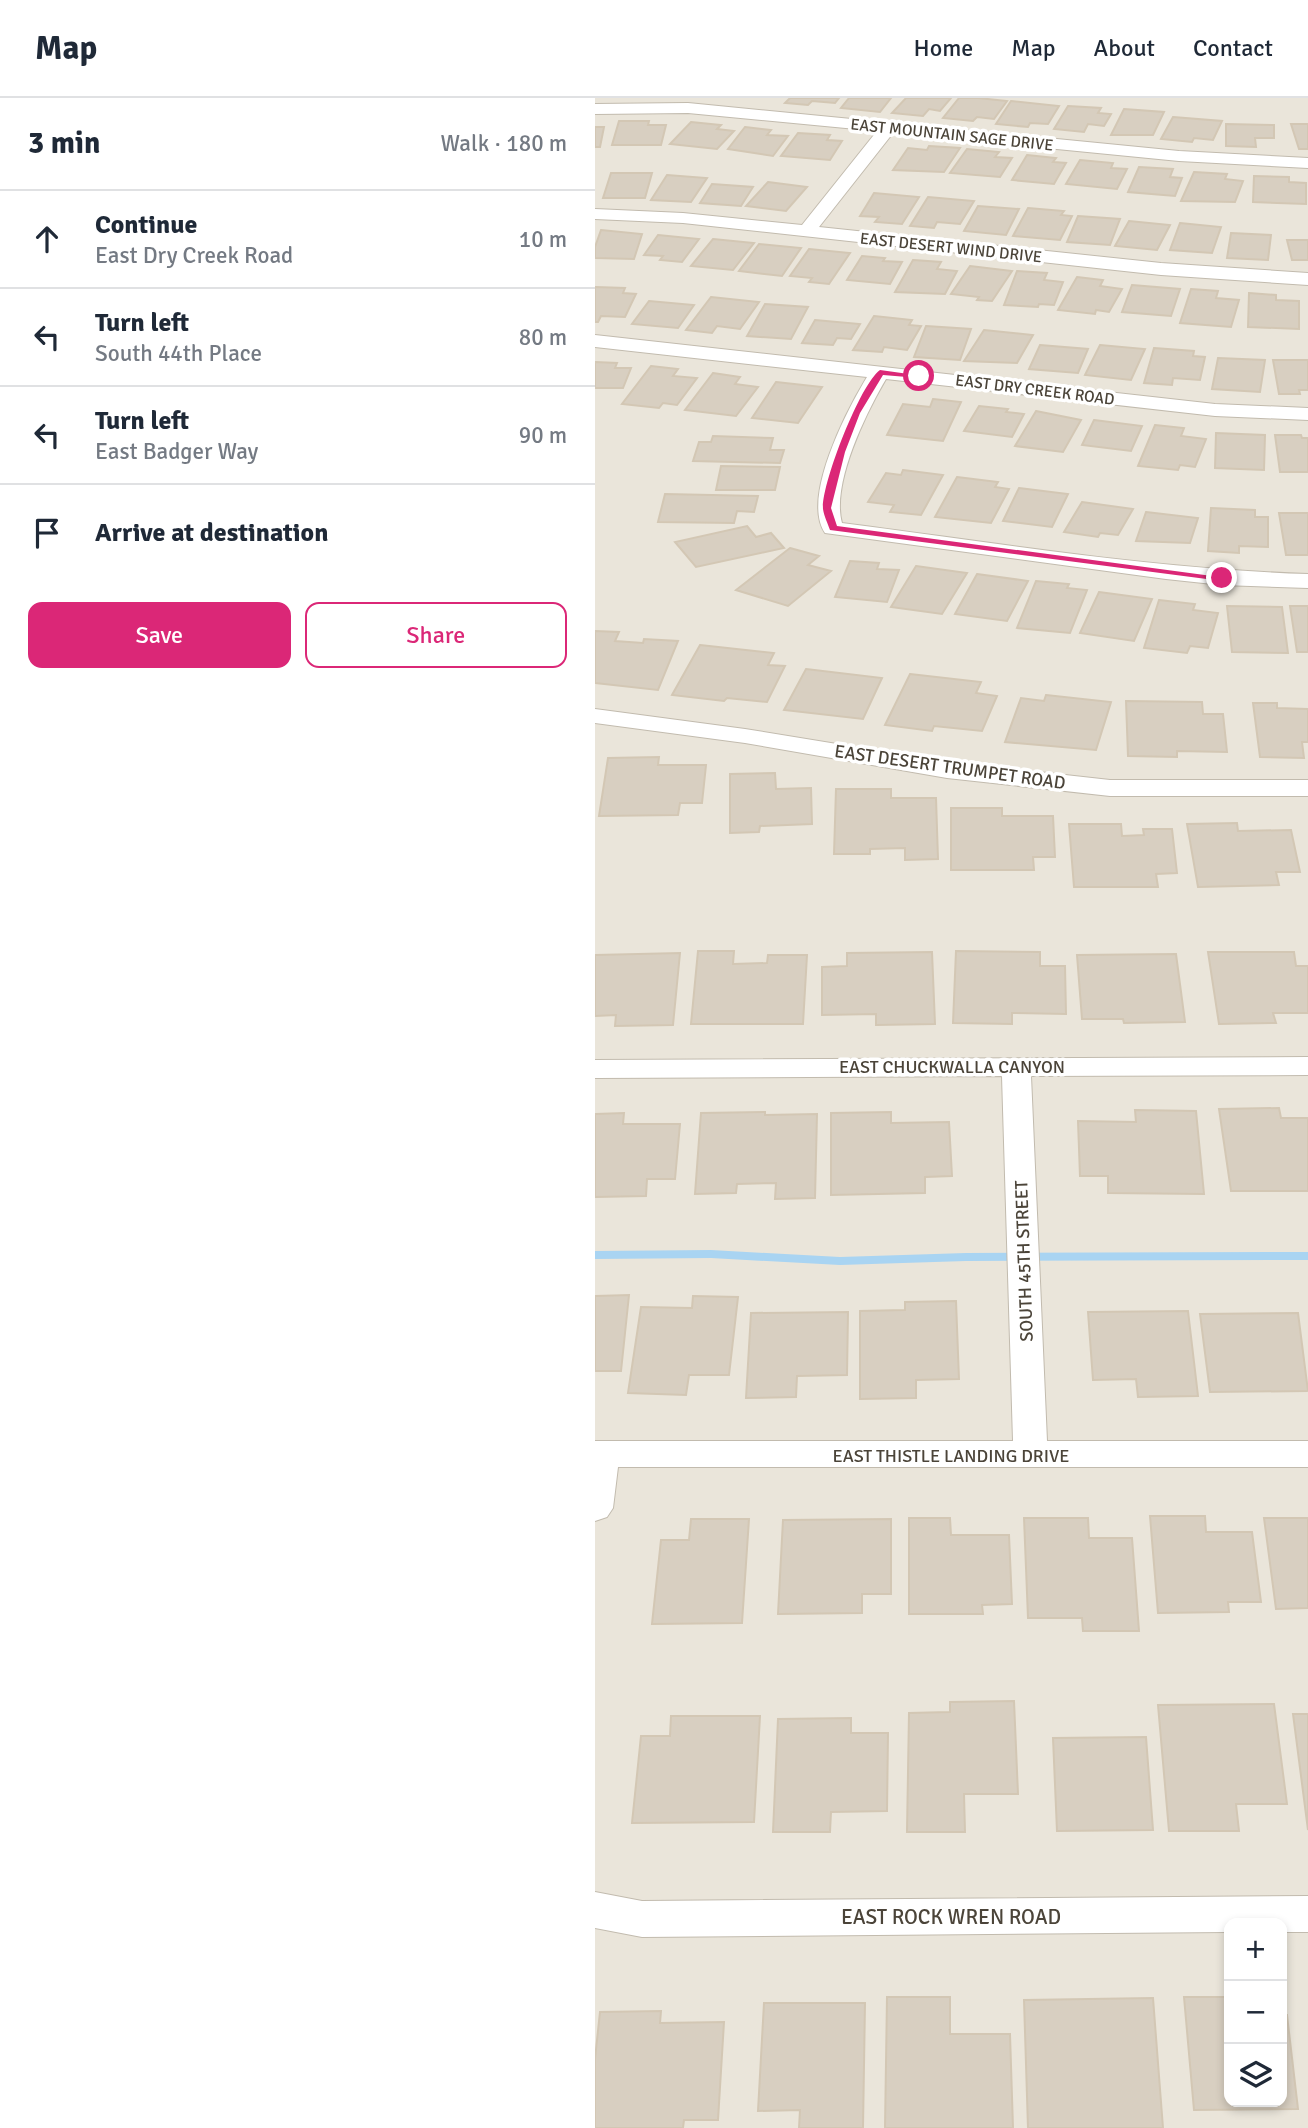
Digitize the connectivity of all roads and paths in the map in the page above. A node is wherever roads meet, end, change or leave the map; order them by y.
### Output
1 (595, 109) edge
2 (890, 127) junction
3 (1308, 163) edge
4 (595, 214) edge
5 (807, 231) junction
6 (1308, 279) edge
7 (595, 341) edge
8 (880, 372) junction
9 (1308, 414) edge
10 (1308, 581) edge
11 (595, 716) edge
12 (1308, 788) edge
13 (1308, 1066) edge
14 (1016, 1067) junction
15 (595, 1069) edge
16 (1308, 1454) edge
17 (598, 1455) edge
18 (1031, 1456) junction
19 (595, 1508) edge
20 (595, 1910) edge
21 (1308, 1914) edge

1 - 2 street, EAST MOUNTAIN SAGE DRIVE
2 - 3 street, EAST MOUNTAIN SAGE DRIVE
2 - 5 street
4 - 5 street, EAST DESERT WIND DRIVE
5 - 6 street, EAST DESERT WIND DRIVE
7 - 8 street, EAST DRY CREEK ROAD
8 - 9 street, EAST DRY CREEK ROAD
8 - 10 street
11 - 12 street, EAST DESERT TRUMPET ROAD
13 - 14 street, EAST CHUCKWALLA CANYON
14 - 15 street, EAST CHUCKWALLA CANYON
14 - 18 street, SOUTH 45TH STREET
16 - 18 street, EAST THISTLE LANDING DRIVE
17 - 18 street, EAST THISTLE LANDING DRIVE
17 - 19 street
20 - 21 street, EAST ROCK WREN ROAD

